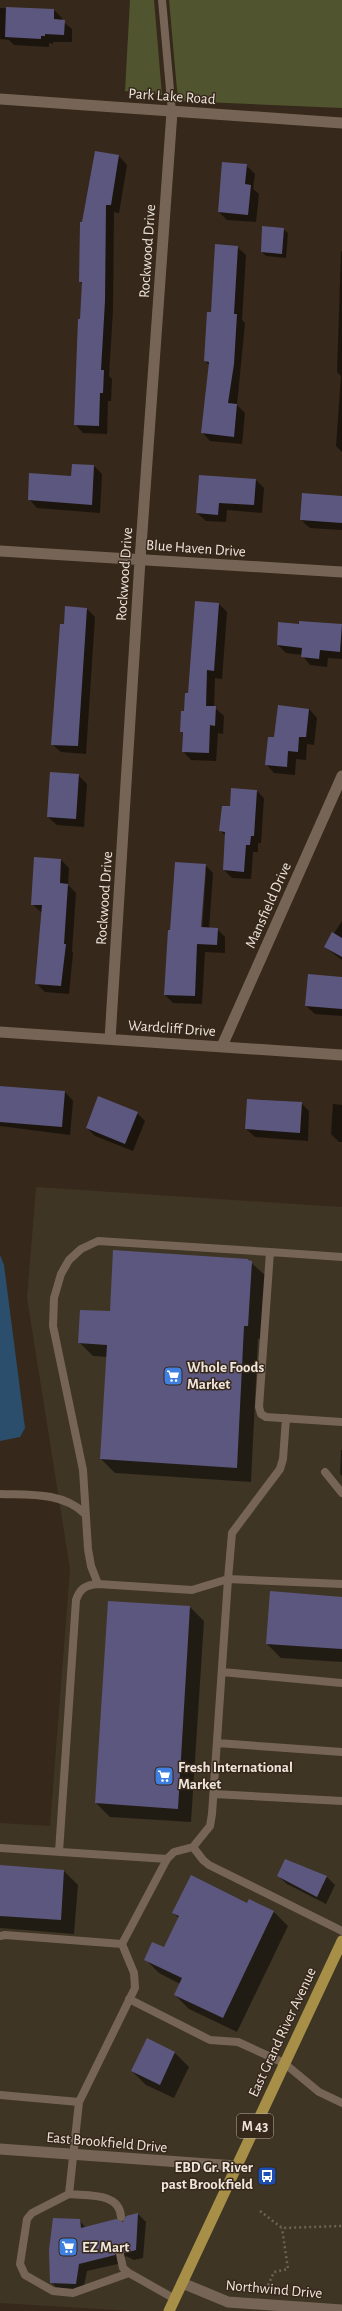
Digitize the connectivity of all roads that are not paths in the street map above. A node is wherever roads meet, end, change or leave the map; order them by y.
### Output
1 (162, 0) edge
2 (0, 100) edge
3 (172, 112) junction
4 (342, 123) edge
5 (0, 551) edge
6 (140, 560) junction
7 (342, 572) edge
8 (342, 776) edge
9 (0, 1032) edge
10 (110, 1039) junction
11 (222, 1046) junction
12 (342, 1055) edge
13 (270, 1252) junction
14 (342, 1257) edge
15 (286, 1418) junction
16 (342, 1422) edge
17 (325, 1472) dead end
18 (342, 1493) edge
19 (0, 1494) edge
20 (84, 1513) junction
21 (228, 1579) junction
22 (98, 1584) junction
23 (342, 1584) edge
24 (222, 1672) junction
25 (342, 1683) edge
26 (217, 1743) junction
27 (342, 1752) edge
28 (214, 1794) junction
29 (342, 1801) edge
30 (193, 1847) junction
31 (0, 1848) edge
32 (59, 1852) junction
33 (167, 1859) junction
34 (342, 1931) edge
35 (0, 1936) edge
36 (342, 1941) edge
37 (122, 1944) junction
38 (129, 1999) junction
39 (284, 2063) junction
40 (0, 2095) edge
41 (79, 2102) junction
42 (342, 2103) edge
43 (0, 2149) edge
44 (73, 2154) junction
45 (236, 2166) junction
46 (69, 2194) junction
47 (121, 2217) dead end
48 (120, 2254) dead end
49 (129, 2273) junction
50 (182, 2282) junction
51 (175, 2299) junction
52 (342, 2310) edge
53 (169, 2311) edge

1 - 3 lane
2 - 3 street, Park Lake Road
3 - 4 street, Park Lake Road
3 - 6 street, Rockwood Drive
5 - 6 street, Blue Haven Drive
6 - 7 street, Blue Haven Drive
6 - 10 street, Rockwood Drive
8 - 11 street, Mansfield Drive
9 - 10 street, Wardcliff Drive
10 - 11 street, Wardcliff Drive
11 - 12 street, Wardcliff Drive
13 - 14 lane
13 - 15 lane
13 - 20 lane
15 - 16 lane
15 - 21 lane
17 - 18 lane
19 - 20 lane
20 - 22 lane
21 - 22 lane
21 - 23 lane
21 - 24 lane
22 - 32 lane
24 - 25 lane
24 - 26 lane
26 - 27 lane
26 - 28 lane
28 - 29 lane
28 - 30 lane
30 - 33 lane
30 - 34 lane
31 - 32 lane
32 - 33 lane
33 - 37 lane
35 - 37 lane
36 - 39 main road, East Grand River Avenue / M 43
37 - 38 lane
38 - 39 lane
38 - 41 lane
39 - 42 lane
39 - 45 main road, East Grand River Avenue / M 43
40 - 41 lane
41 - 44 lane
43 - 44 street, East Brookfield Drive
44 - 45 street, East Brookfield Drive
44 - 46 lane
45 - 50 main road, East Grand River Avenue / M 43
46 - 47 lane
46 - 49 lane
48 - 49 lane
49 - 51 lane
50 - 51 main road, East Grand River Avenue / M 43
50 - 52 street, Northwind Drive
51 - 53 main road, East Grand River Avenue / M 43

